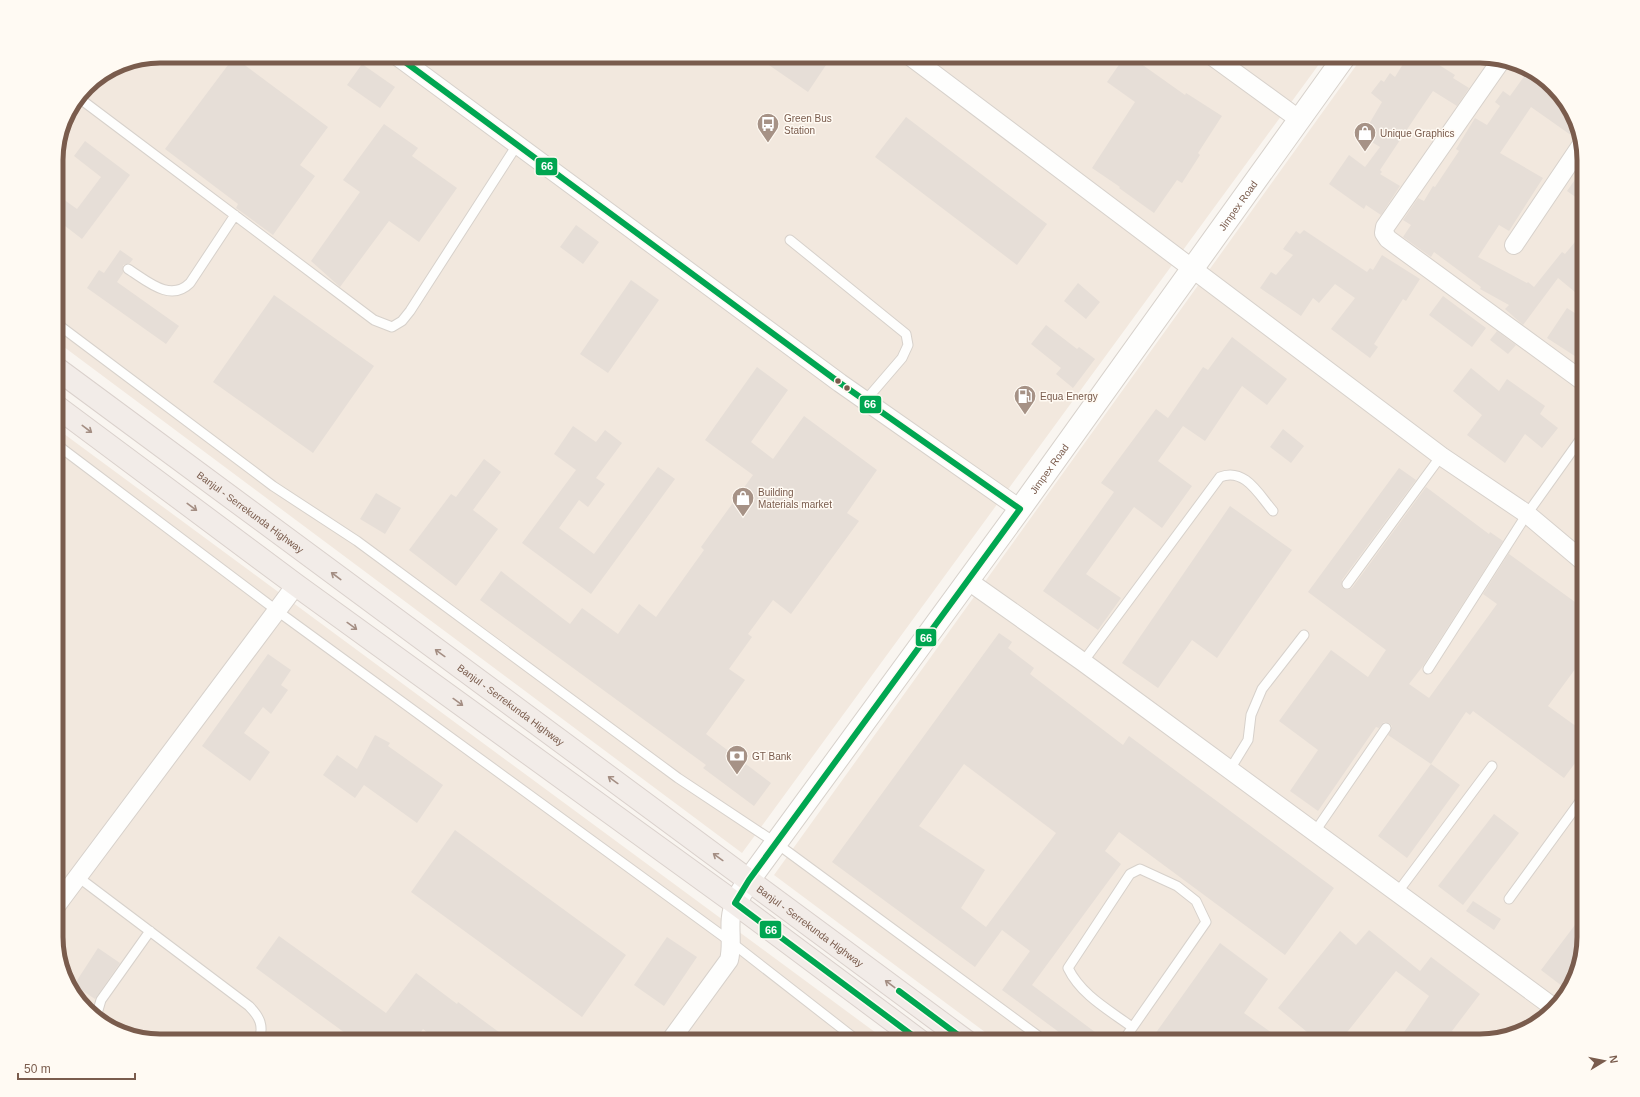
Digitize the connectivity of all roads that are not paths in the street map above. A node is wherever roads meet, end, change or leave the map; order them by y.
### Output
1 (406, 63) edge
2 (919, 63) edge
3 (1222, 63) edge
4 (1340, 63) edge
5 (1498, 65) edge
6 (83, 101) edge
7 (1300, 120) junction
8 (517, 145) junction
9 (1576, 152) edge
10 (235, 215) junction
11 (790, 240) dead end
12 (1514, 245) dead end
13 (128, 269) dead end
14 (1192, 269) junction
15 (63, 328) edge
16 (63, 373) edge
17 (1577, 377) edge
18 (865, 401) junction
19 (63, 411) edge
20 (1577, 444) edge
21 (63, 449) edge
22 (1441, 456) junction
23 (1020, 509) junction
24 (1273, 511) dead end
25 (1527, 514) junction
26 (1577, 556) edge
27 (967, 580) junction
28 (1347, 584) dead end
29 (296, 585) junction
30 (276, 610) junction
31 (1304, 634) dead end
32 (1083, 662) junction
33 (1428, 669) dead end
34 (1386, 728) dead end
35 (1492, 766) dead end
36 (1229, 771) junction
37 (1577, 806) edge
38 (1314, 833) junction
39 (776, 843) junction
40 (78, 877) junction
41 (749, 880) junction
42 (1397, 894) junction
43 (63, 897) edge
44 (1509, 899) dead end
45 (735, 903) junction
46 (150, 931) junction
47 (732, 942) junction
48 (1550, 1004) edge
49 (98, 1011) edge
50 (1132, 1027) junction
51 (261, 1034) edge
52 (675, 1034) edge
53 (849, 1034) edge
54 (911, 1034) edge
55 (957, 1034) edge
56 (1035, 1034) edge
57 (1128, 1034) edge

1 - 8 street
2 - 14 street
3 - 7 street
4 - 7 street, Jimpex Road
5 - 17 street
6 - 10 lane
7 - 14 street, Jimpex Road
8 - 10 lane
8 - 18 street
9 - 12 street
10 - 13 lane
11 - 18 lane
14 - 22 street
14 - 23 street, Jimpex Road
15 - 39 lane
41 -> 16 highway, Banjul - Serrekunda Highway
18 - 23 street
19 -> 29 highway
20 - 25 lane
21 - 30 lane
22 - 25 street
22 - 28 lane
23 - 27 street, Jimpex Road
24 - 32 lane
25 - 26 street
25 - 33 lane
27 - 32 street
27 - 39 street, Jimpex Road
29 - 30 street
29 -> 45 highway
30 - 40 street
30 - 47 lane
31 - 36 lane
32 - 36 street
34 - 38 lane
35 - 42 lane
36 - 38 street
37 - 44 lane
38 - 42 street
39 - 41 street, Jimpex Road
39 - 56 lane
40 - 43 street
40 - 46 lane
41 - 45 street, Jimpex Road
55 -> 41 highway, Banjul - Serrekunda Highway
42 - 48 street
45 - 47 street
45 - 54 highway
46 - 49 lane
46 - 51 lane
47 - 52 street
47 - 53 lane
50 - 50 lane
50 - 57 lane

